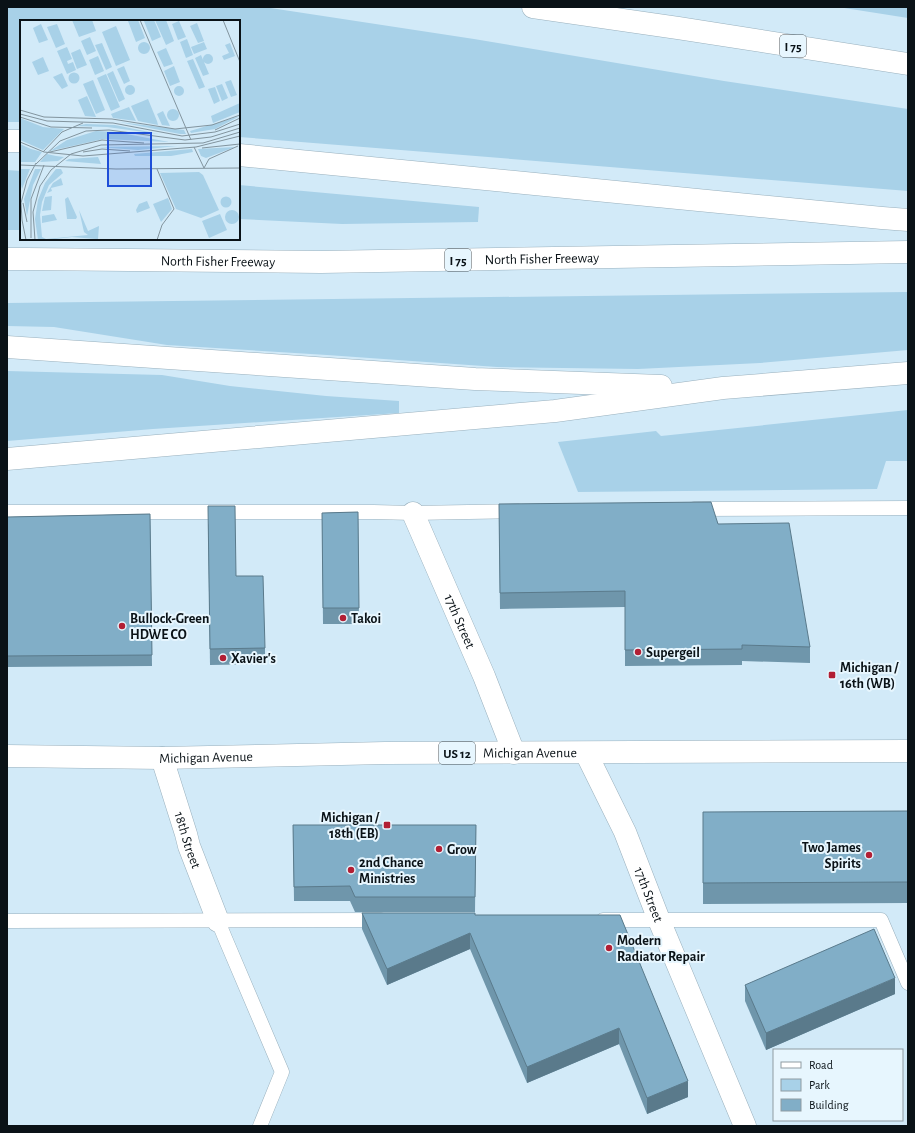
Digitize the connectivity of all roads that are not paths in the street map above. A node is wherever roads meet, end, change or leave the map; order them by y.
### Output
1 (533, 7) edge
2 (597, 7) edge
3 (678, 28) junction
4 (908, 64) edge
5 (7, 141) edge
6 (20, 141) edge
7 (240, 155) edge
8 (908, 220) edge
9 (908, 252) edge
10 (7, 260) edge
11 (7, 347) edge
12 (908, 374) edge
13 (723, 388) junction
14 (7, 458) edge
15 (908, 508) edge
16 (677, 509) edge
17 (529, 511) edge
18 (7, 512) edge
19 (413, 513) junction
20 (908, 751) edge
21 (514, 753) junction
22 (586, 753) junction
23 (7, 756) edge
24 (162, 758) junction
25 (391, 920) edge
26 (586, 920) edge
27 (660, 920) junction
28 (7, 921) edge
29 (218, 921) junction
30 (908, 983) edge
31 (260, 1126) edge
32 (745, 1126) edge

1 - 3 main road, I 75
2 - 3 main road
3 - 4 main road, I 75
5 - 6 main road
7 - 8 main road
9 - 10 main road, North Fisher Freeway / I 75
11 - 13 main road
12 - 13 main road
13 - 14 main road
15 - 16 lane
17 - 19 lane
18 - 19 lane
19 - 21 main road, 17th Street
20 - 22 main road, Michigan Avenue / US 12
21 - 22 main road, Michigan Avenue / US 12
21 - 24 main road, Michigan Avenue / US 12
22 - 27 main road, 17th Street
23 - 24 main road, Michigan Avenue / US 12
24 - 29 main road, 18th Street
25 - 29 lane
26 - 27 lane
27 - 30 lane
27 - 32 main road, 17th Street
28 - 29 lane
29 - 31 lane

